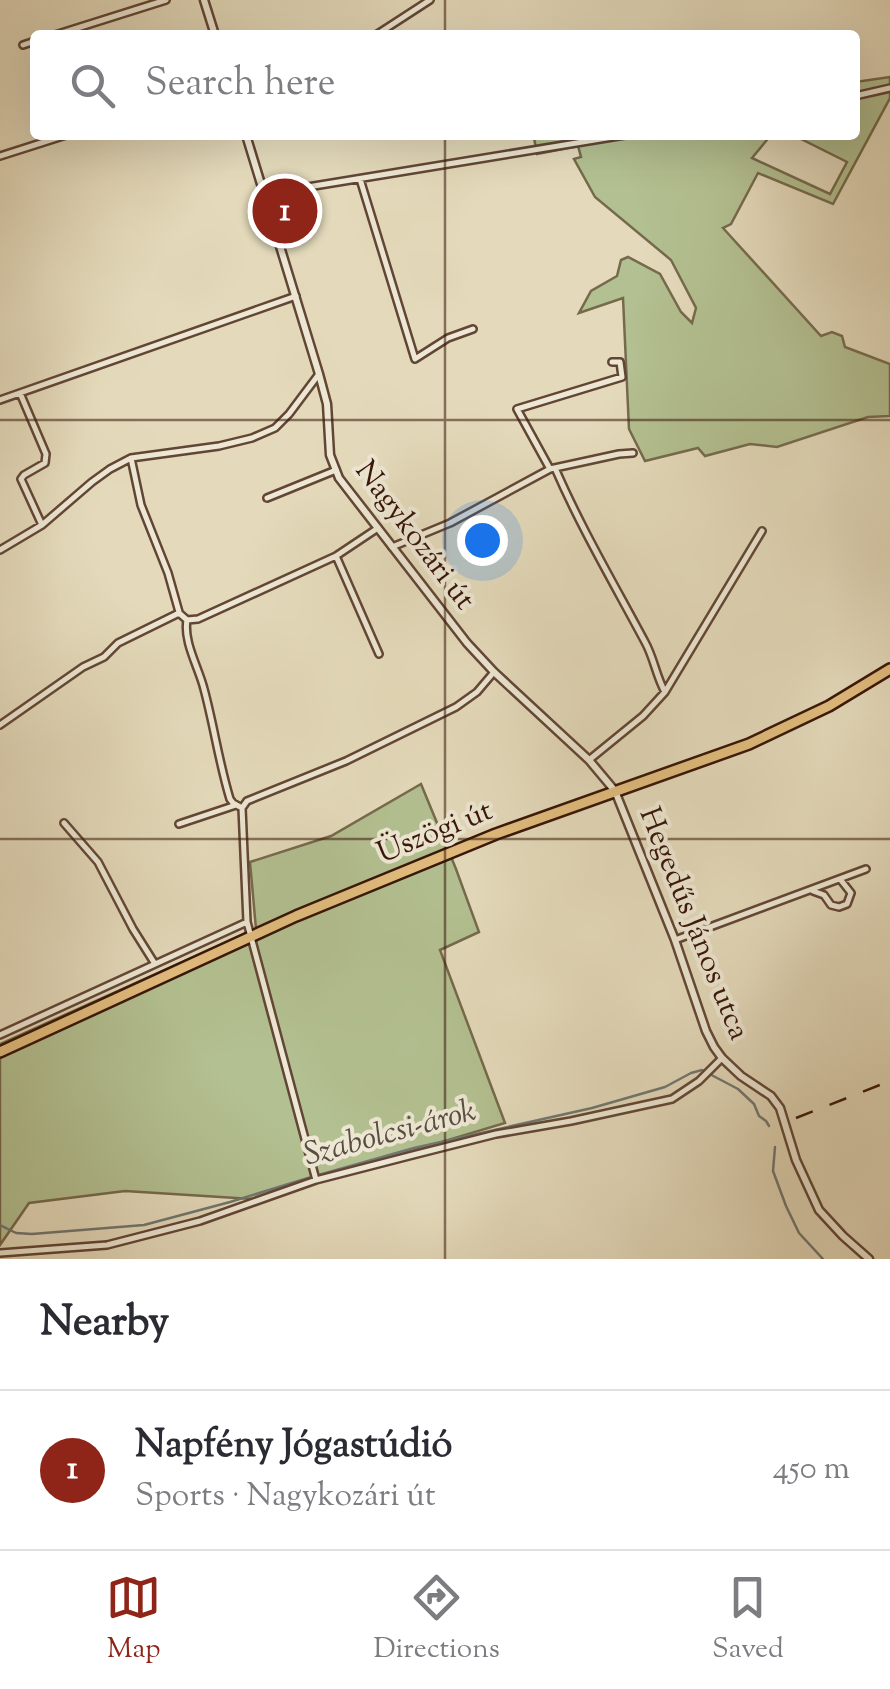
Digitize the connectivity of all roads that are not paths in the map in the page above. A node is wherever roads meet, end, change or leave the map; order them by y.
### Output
1 (166, 0) edge
2 (204, 0) edge
3 (430, 0) edge
4 (71, 30) edge
5 (213, 30) edge
6 (384, 30) edge
7 (30, 43) edge
8 (23, 45) dead end
9 (890, 88) edge
10 (860, 95) edge
11 (50, 140) edge
12 (248, 140) edge
13 (595, 140) edge
14 (0, 156) edge
15 (360, 179) junction
16 (264, 194) junction
17 (296, 296) junction
18 (473, 329) dead end
19 (612, 362) dead end
20 (318, 374) junction
21 (20, 394) junction
22 (0, 400) edge
23 (632, 453) dead end
24 (131, 458) junction
25 (552, 469) junction
26 (336, 470) junction
27 (266, 498) dead end
28 (42, 525) junction
29 (378, 528) junction
30 (762, 531) dead end
31 (392, 547) junction
32 (0, 550) edge
33 (336, 556) junction
34 (179, 613) junction
35 (187, 620) junction
36 (378, 654) dead end
37 (890, 669) edge
38 (494, 672) junction
39 (664, 692) junction
40 (0, 725) edge
41 (590, 760) junction
42 (615, 792) junction
43 (239, 806) junction
44 (64, 823) dead end
45 (179, 824) dead end
46 (866, 869) dead end
47 (840, 878) junction
48 (810, 890) junction
49 (247, 922) junction
50 (251, 936) junction
51 (675, 940) junction
52 (155, 964) junction
53 (0, 1035) edge
54 (0, 1052) edge
55 (722, 1058) junction
56 (315, 1177) junction
57 (0, 1253) edge
58 (869, 1259) edge

1 - 4 street
2 - 5 street
3 - 6 street
7 - 8 street
9 - 10 street
11 - 14 street
12 - 16 street, Nagykozári út
13 - 15 street
15 - 16 street
15 - 18 street
16 - 17 street, Nagykozári út
17 - 20 street, Nagykozári út
17 - 21 street
19 - 25 street
20 - 24 street
20 - 26 street, Nagykozári út
21 - 22 street
21 - 28 street
23 - 25 street
24 - 28 street
24 - 34 street
25 - 31 street
25 - 39 street
26 - 27 street
26 - 29 street, Nagykozári út
28 - 32 street
29 - 31 street, Nagykozári út
29 - 33 street
30 - 39 street
31 - 38 street, Nagykozári út
33 - 35 street
33 - 36 street
34 - 35 street
34 - 40 street
35 - 43 street
37 - 42 main road, Üszögi út
38 - 41 street, Nagykozári út
38 - 43 street
39 - 41 street
41 - 42 street, Nagykozári út
42 - 50 main road, Üszögi út
42 - 51 street, Hegedűs János utca
43 - 45 street
43 - 49 street
44 - 52 street
46 - 47 street
47 - 48 street
47 - 48 street
48 - 51 street
49 - 50 street
49 - 52 street
50 - 54 main road, Üszögi út
50 - 56 street
51 - 55 street, Hegedűs János utca
52 - 53 street
55 - 56 street
55 - 58 street, Hegedűs János utca
56 - 57 street

